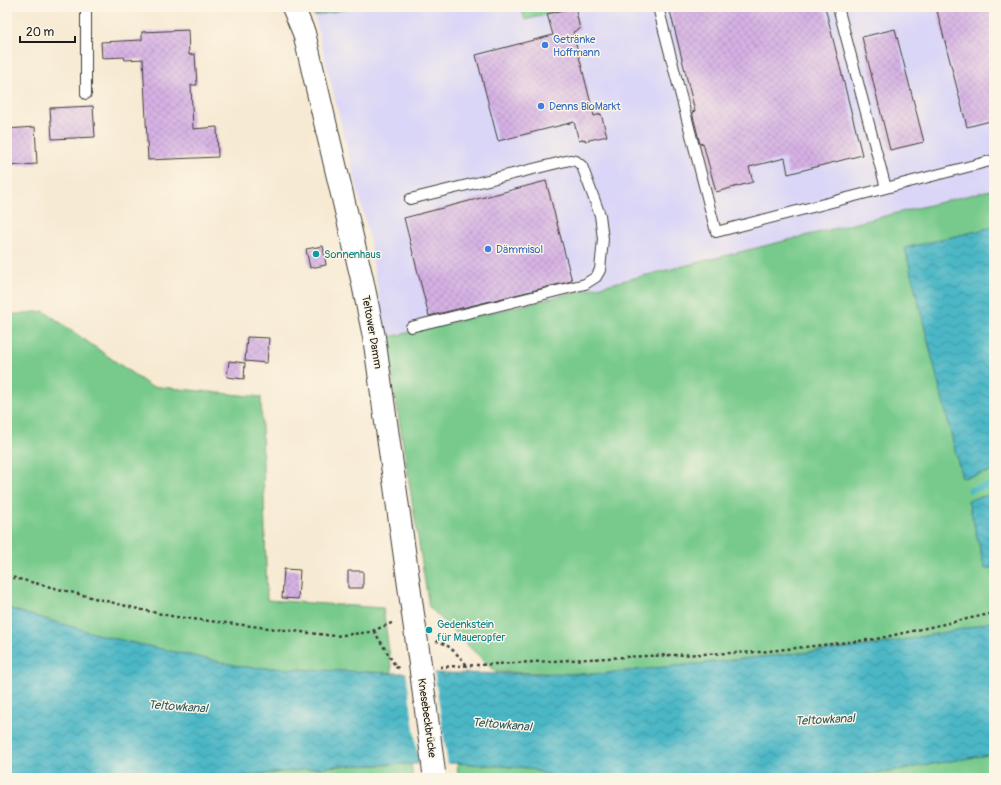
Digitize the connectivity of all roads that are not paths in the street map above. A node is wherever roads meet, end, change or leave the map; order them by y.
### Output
1 (86, 7) edge
2 (293, 7) edge
3 (658, 7) edge
4 (838, 7) edge
5 (86, 94) dead end
6 (994, 160) edge
7 (886, 188) junction
8 (410, 199) dead end
9 (411, 327) dead end
10 (420, 664) joint
11 (435, 775) edge

1 - 5 lane
2 - 10 main road, Teltower Damm
3 - 7 lane
4 - 7 lane
6 - 7 lane
8 - 9 lane
10 - 11 main road, Knesebeckbrücke, bridge

